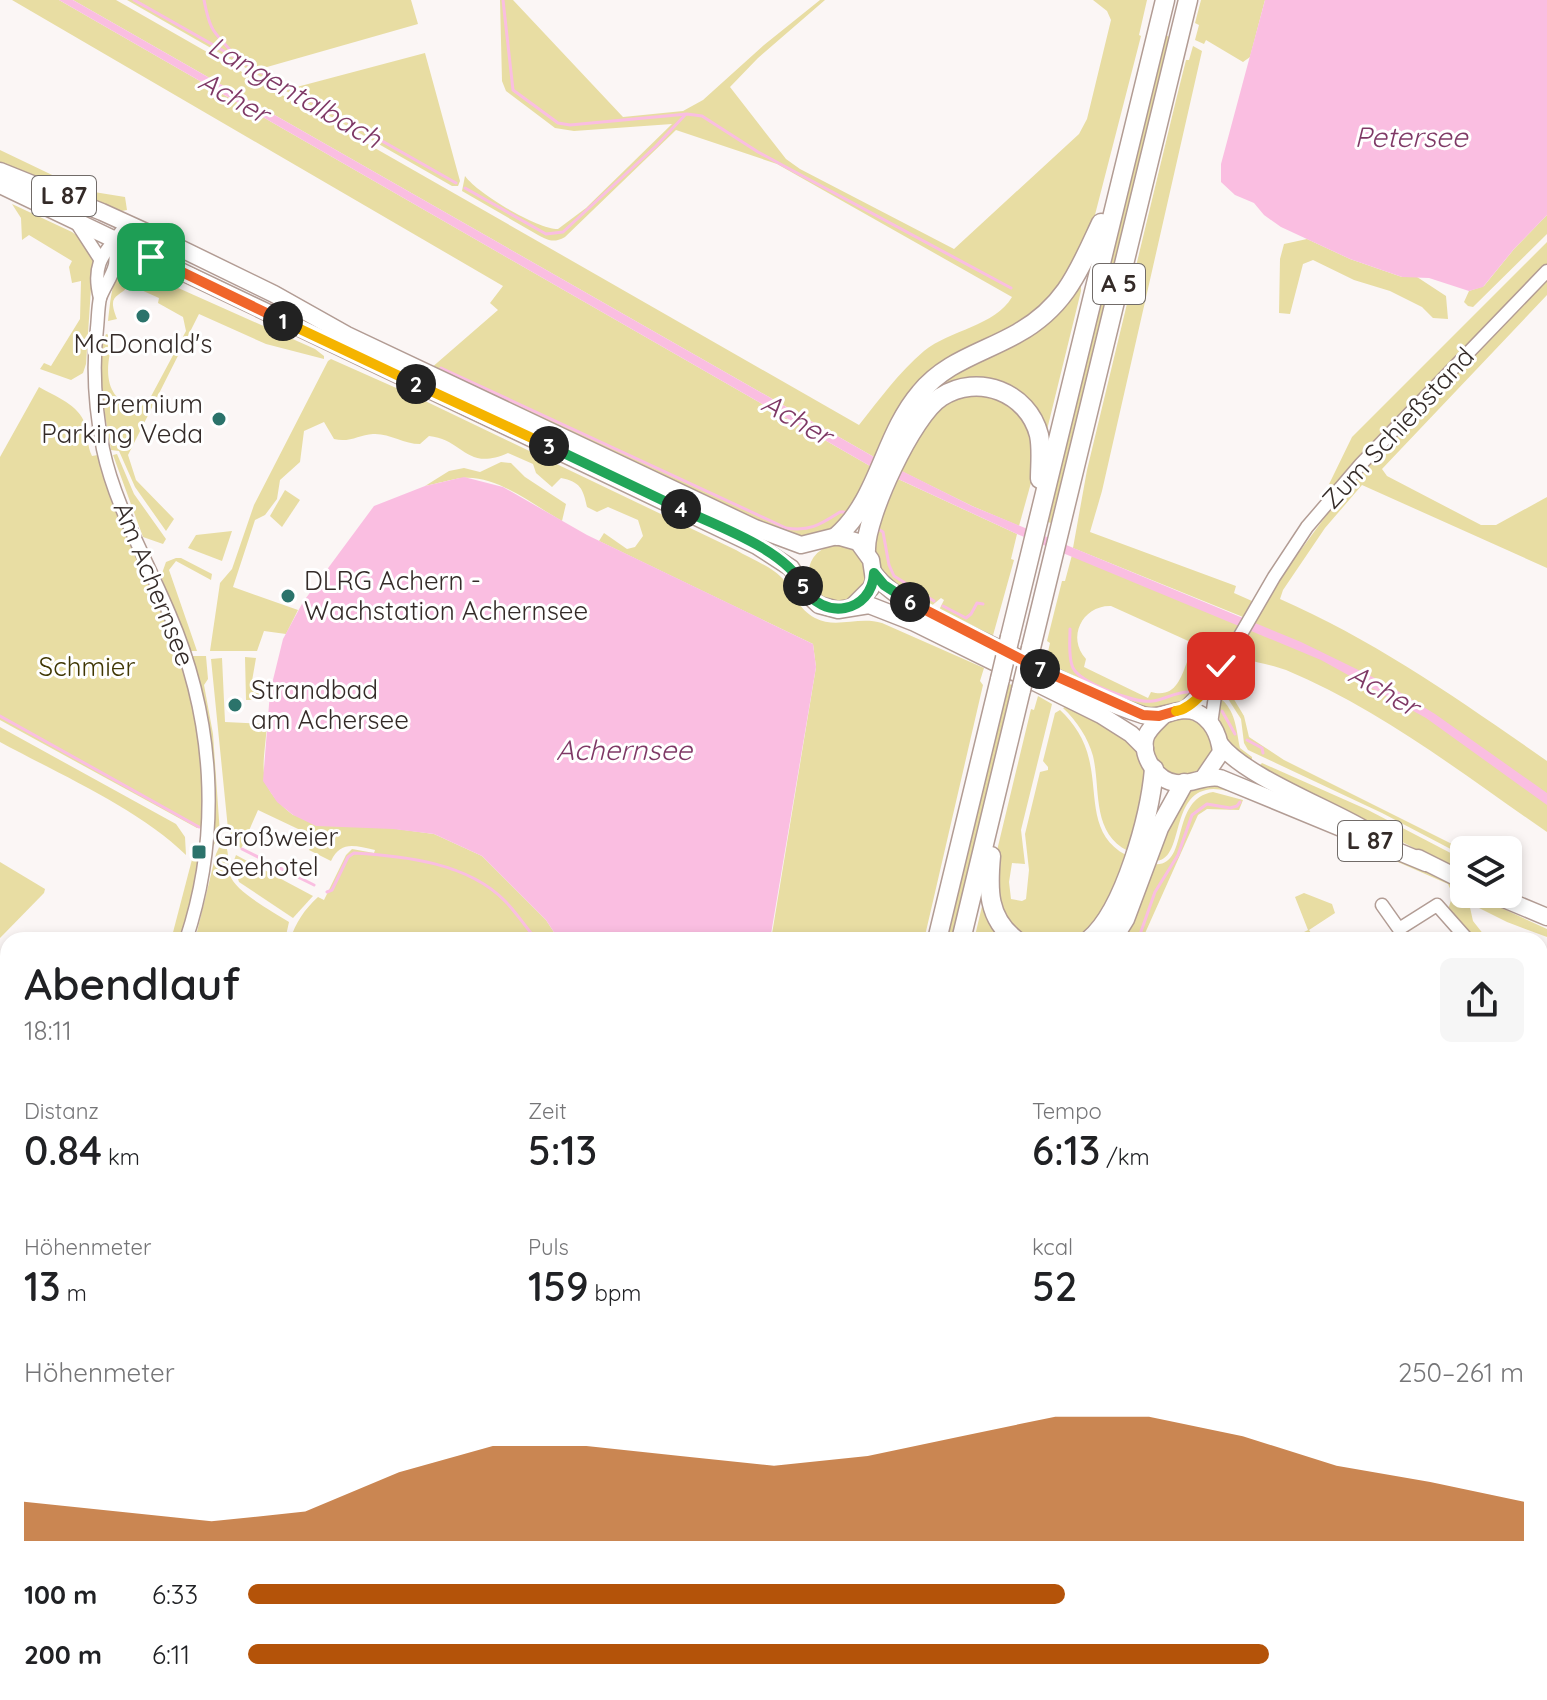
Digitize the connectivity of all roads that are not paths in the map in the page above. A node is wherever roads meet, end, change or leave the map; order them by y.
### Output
1 (1165, 0) edge
2 (1188, 0) edge
3 (0, 171) edge
4 (1119, 184) junction
5 (0, 185) edge
6 (76, 222) junction
7 (127, 224) junction
8 (116, 240) junction
9 (100, 259) junction
10 (1547, 271) edge
11 (100, 298) junction
12 (894, 452) junction
13 (879, 484) junction
14 (1038, 520) junction
15 (837, 536) junction
16 (817, 542) junction
17 (866, 550) junction
18 (874, 573) junction
19 (802, 583) junction
20 (853, 606) junction
21 (1219, 672) junction
22 (1183, 710) junction
23 (1164, 715) junction
24 (1211, 724) junction
25 (1220, 744) junction
26 (1145, 748) junction
27 (1154, 769) junction
28 (1204, 777) junction
29 (1184, 783) junction
30 (996, 794) junction
31 (1140, 857) junction
32 (1426, 863) junction
33 (1450, 874) edge
34 (1382, 905) dead end
35 (1522, 907) edge
36 (1513, 908) edge
37 (1547, 917) edge
38 (1547, 924) edge
39 (188, 932) edge
40 (939, 932) edge
41 (963, 932) edge
42 (1009, 932) edge
43 (1098, 932) edge
44 (1117, 932) edge
45 (1461, 932) edge

1 - 4 highway, A 5
2 - 30 highway, A 5, bridge
3 - 7 main road, L 87
4 - 12 highway
4 - 14 highway, A 5
5 - 6 main road, L 87
6 - 8 main road, L 87
6 - 9 street
7 - 8 street, L 87
7 - 16 main road, L 87
8 - 9 street
8 - 11 street
8 - 19 main road, L 87
9 - 11 street
10 - 21 street, Zum Schießstand
11 - 39 street, Am Achernsee
12 - 13 highway
12 - 14 highway
13 - 15 highway
13 - 17 highway
14 - 40 highway, A 5, bridge
15 - 16 main road
15 - 17 main road
16 - 19 main road
17 - 18 main road
18 - 20 main road
18 - 23 main road
19 - 20 main road
20 - 26 main road
21 - 22 street
21 - 24 street
22 - 23 main road
22 - 24 main road
23 - 26 main road
24 - 25 main road
25 - 28 main road
25 - 32 main road, L 87
26 - 27 main road
27 - 29 main road
27 - 31 highway
28 - 29 main road
28 - 32 main road, L 87
29 - 31 highway
30 - 41 highway, A 5
30 - 42 highway
31 - 43 highway
31 - 44 highway
32 - 33 main road, L 87
34 - 45 street
35 - 37 main road
36 - 38 street

